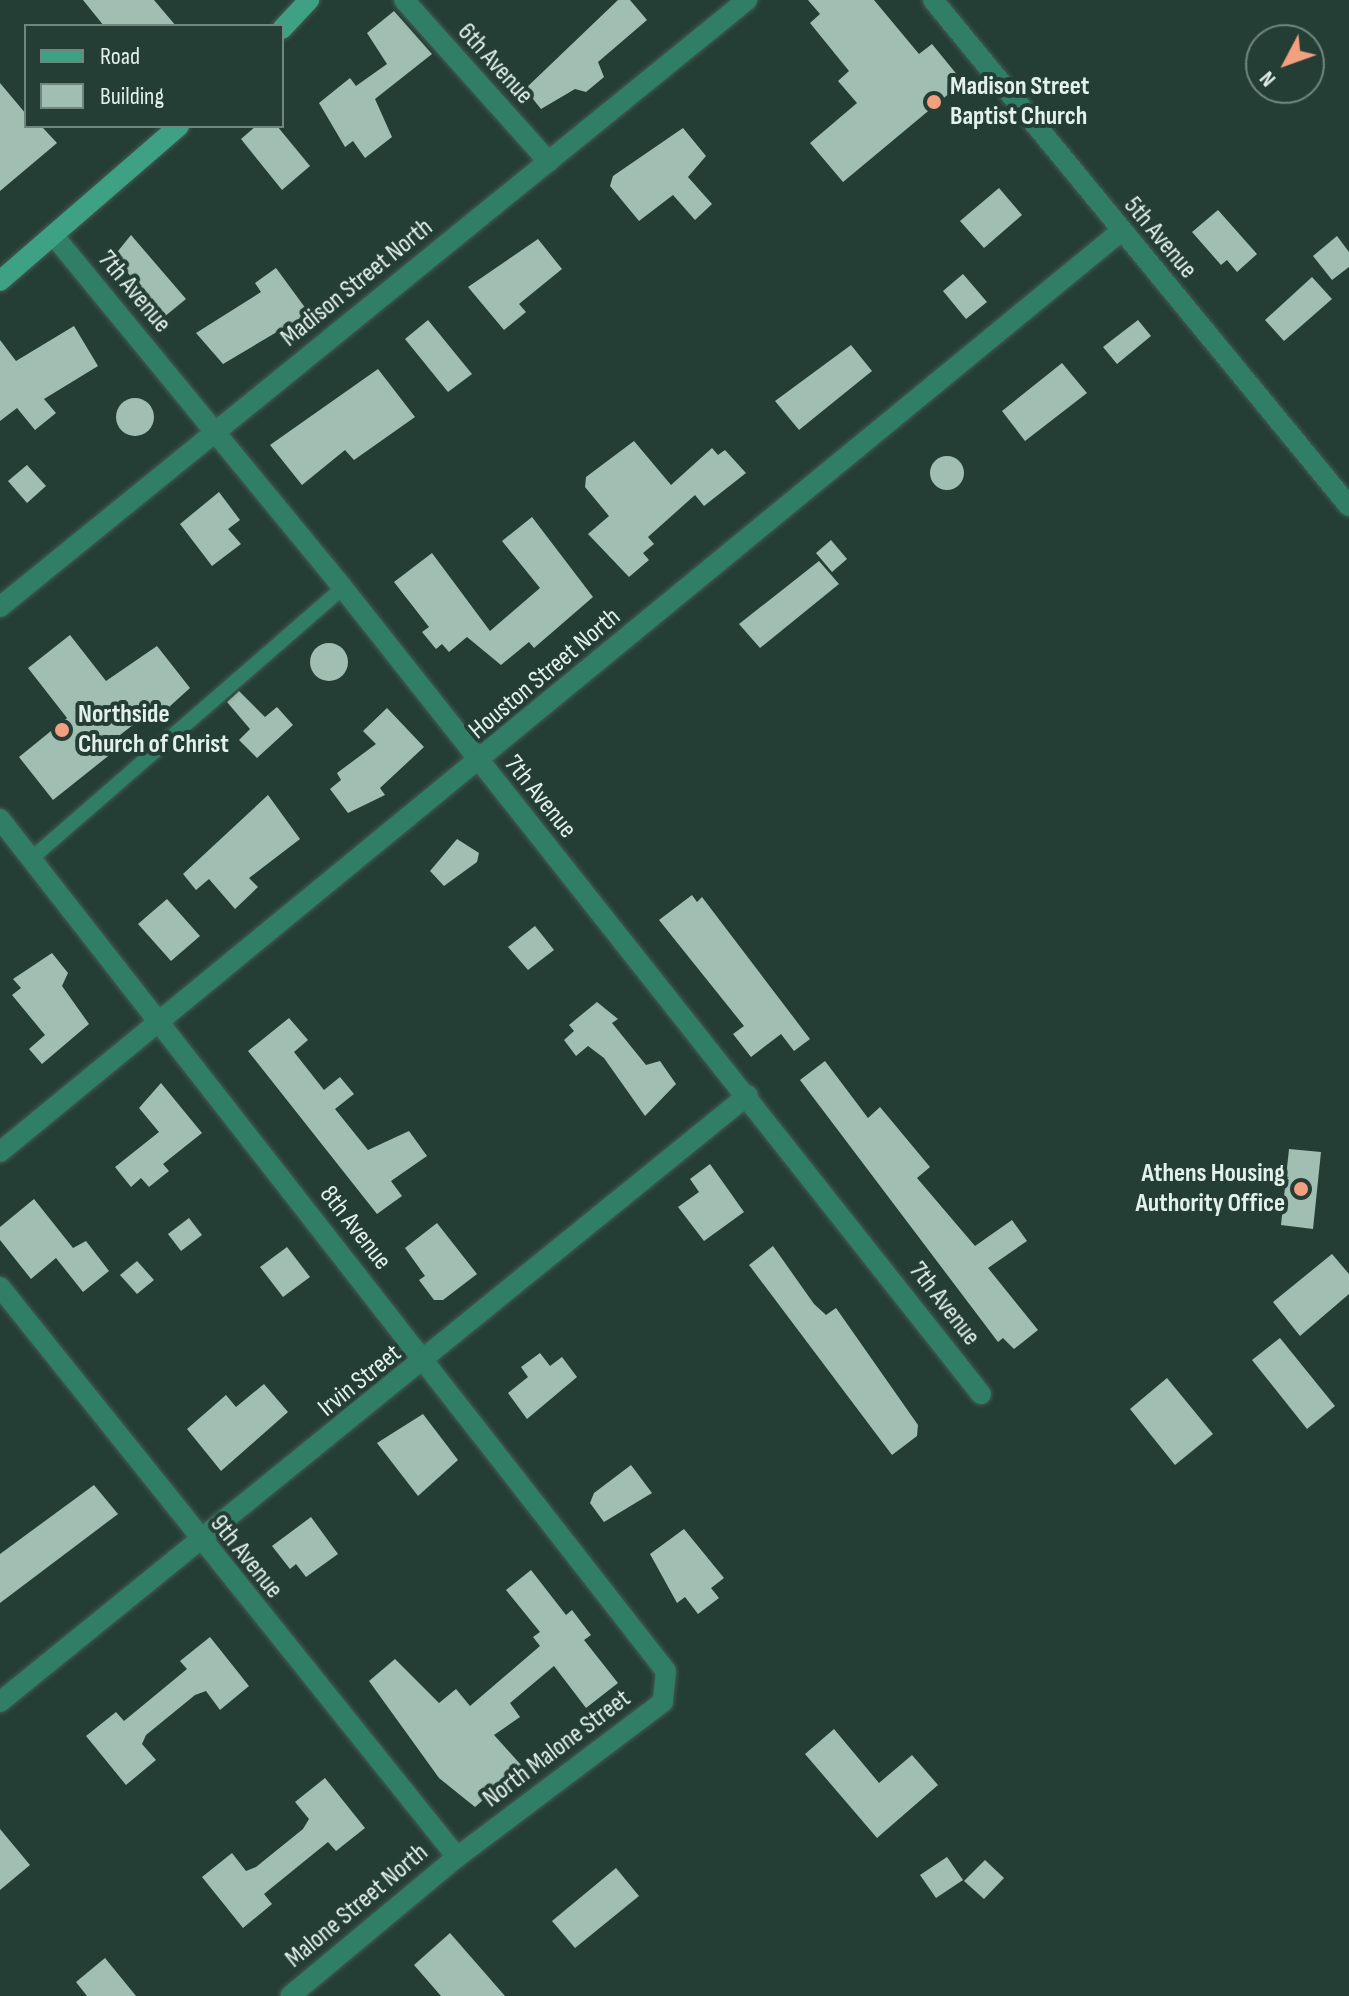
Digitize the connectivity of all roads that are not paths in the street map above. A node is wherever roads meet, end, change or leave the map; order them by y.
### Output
1 (309, 0) edge
2 (404, 0) edge
3 (747, 0) edge
4 (933, 0) edge
5 (284, 27) edge
6 (177, 128) edge
7 (549, 162) junction
8 (1120, 232) junction
9 (54, 236) junction
10 (0, 281) edge
11 (216, 430) junction
12 (1349, 506) edge
13 (343, 588) junction
14 (0, 607) edge
15 (478, 763) junction
16 (0, 819) edge
17 (32, 858) junction
18 (161, 1021) junction
19 (748, 1095) junction
20 (0, 1152) edge
21 (0, 1287) edge
22 (426, 1361) junction
23 (981, 1394) dead end
24 (200, 1542) junction
25 (666, 1671) joint
26 (0, 1702) edge
27 (457, 1857) junction
28 (290, 1996) edge

1 - 5 main road
2 - 7 street, 6th Avenue
3 - 7 street, Madison Street North
4 - 8 street, 5th Avenue
6 - 9 main road
7 - 11 street, Madison Street North
8 - 12 street, 5th Avenue
8 - 15 street, Houston Street North
9 - 10 main road
9 - 11 street, 7th Avenue
11 - 13 street, 7th Avenue
11 - 14 street, Madison Street North
13 - 15 street, 7th Avenue
13 - 17 lane
15 - 18 street, Houston Street North
15 - 19 street, 7th Avenue
16 - 17 street, 8th Avenue
17 - 18 street, 8th Avenue
18 - 20 street, Houston Street North
18 - 22 street, 8th Avenue
19 - 22 street, Irvin Street
19 - 23 street, 7th Avenue
21 - 24 street, 9th Avenue
22 - 24 street, Irvin Street
22 - 25 street, 8th Avenue
24 - 26 street, Irvin Street
24 - 27 street, 9th Avenue
25 - 27 street, North Malone Street
27 - 28 street, Malone Street North

